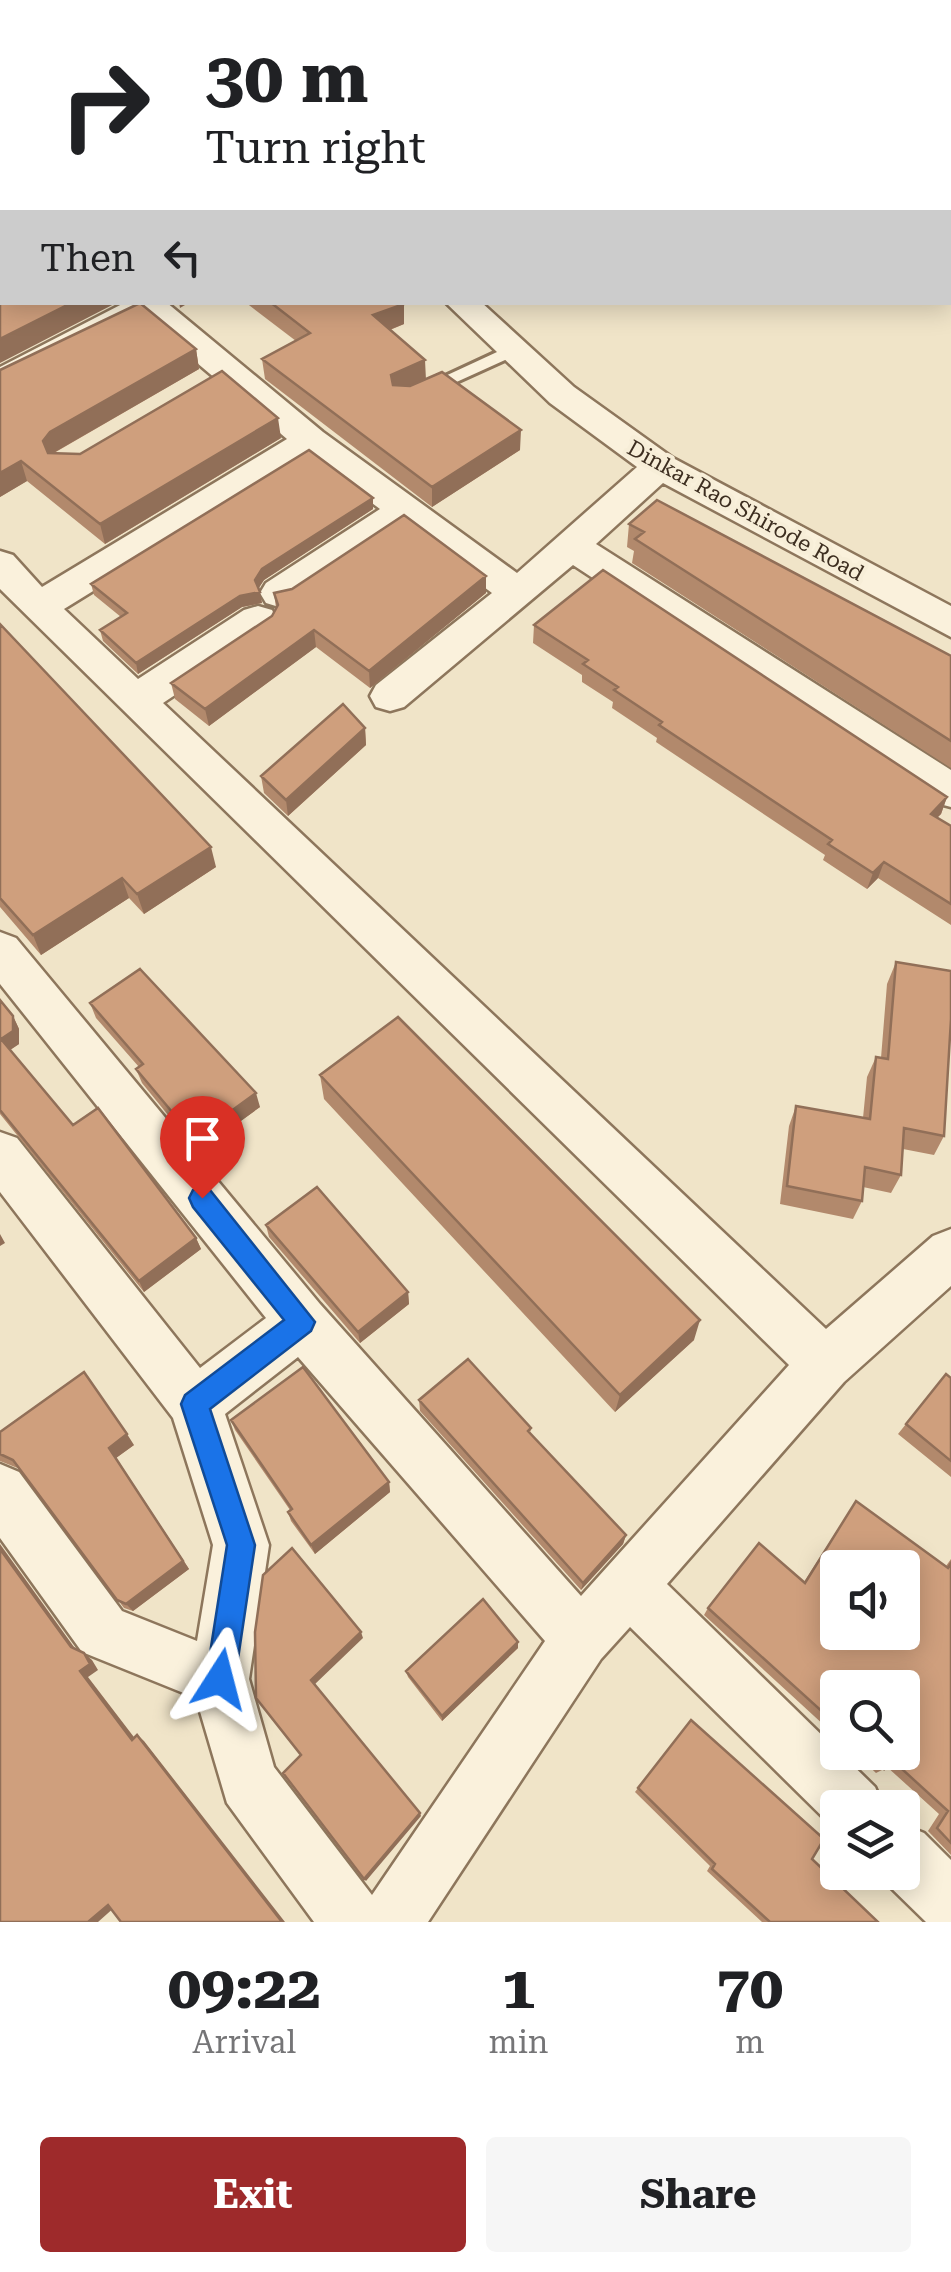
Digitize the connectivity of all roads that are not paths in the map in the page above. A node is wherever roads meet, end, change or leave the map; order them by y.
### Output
1 (146, 305) edge
2 (149, 305) edge
3 (465, 305) edge
4 (512, 350) junction
5 (231, 370) junction
6 (0, 381) edge
7 (199, 389) edge
8 (403, 399) edge
9 (311, 440) junction
10 (660, 466) junction
11 (405, 510) junction
12 (571, 546) junction
13 (0, 564) edge
14 (518, 593) junction
15 (38, 606) junction
16 (951, 622) edge
17 (390, 696) dead end
18 (137, 700) junction
19 (951, 791) edge
20 (0, 951) edge
21 (0, 1154) edge
22 (951, 1253) edge
23 (302, 1322) junction
24 (825, 1364) junction
25 (195, 1404) junction
26 (0, 1491) edge
27 (628, 1584) junction
28 (581, 1638) junction
29 (220, 1679) junction
30 (836, 1790) edge
31 (920, 1873) edge
32 (951, 1903) edge
33 (353, 1922) edge
34 (391, 1922) edge

1 - 6 street
2 - 5 street
3 - 4 street, Dinkar Rao Shirode Road
4 - 8 lane
4 - 10 street, Dinkar Rao Shirode Road
5 - 7 street
5 - 9 street
9 - 11 street
9 - 15 street
10 - 12 street
10 - 16 street, Dinkar Rao Shirode Road
11 - 14 street
11 - 18 street
12 - 14 street
12 - 19 street
13 - 15 street
14 - 17 street
15 - 18 street
18 - 24 street
20 - 23 street
21 - 25 street
22 - 24 street
23 - 25 street
23 - 28 street
24 - 27 street
25 - 29 street
26 - 29 street
27 - 28 street
27 - 30 street
28 - 34 street
29 - 33 street
31 - 32 street

